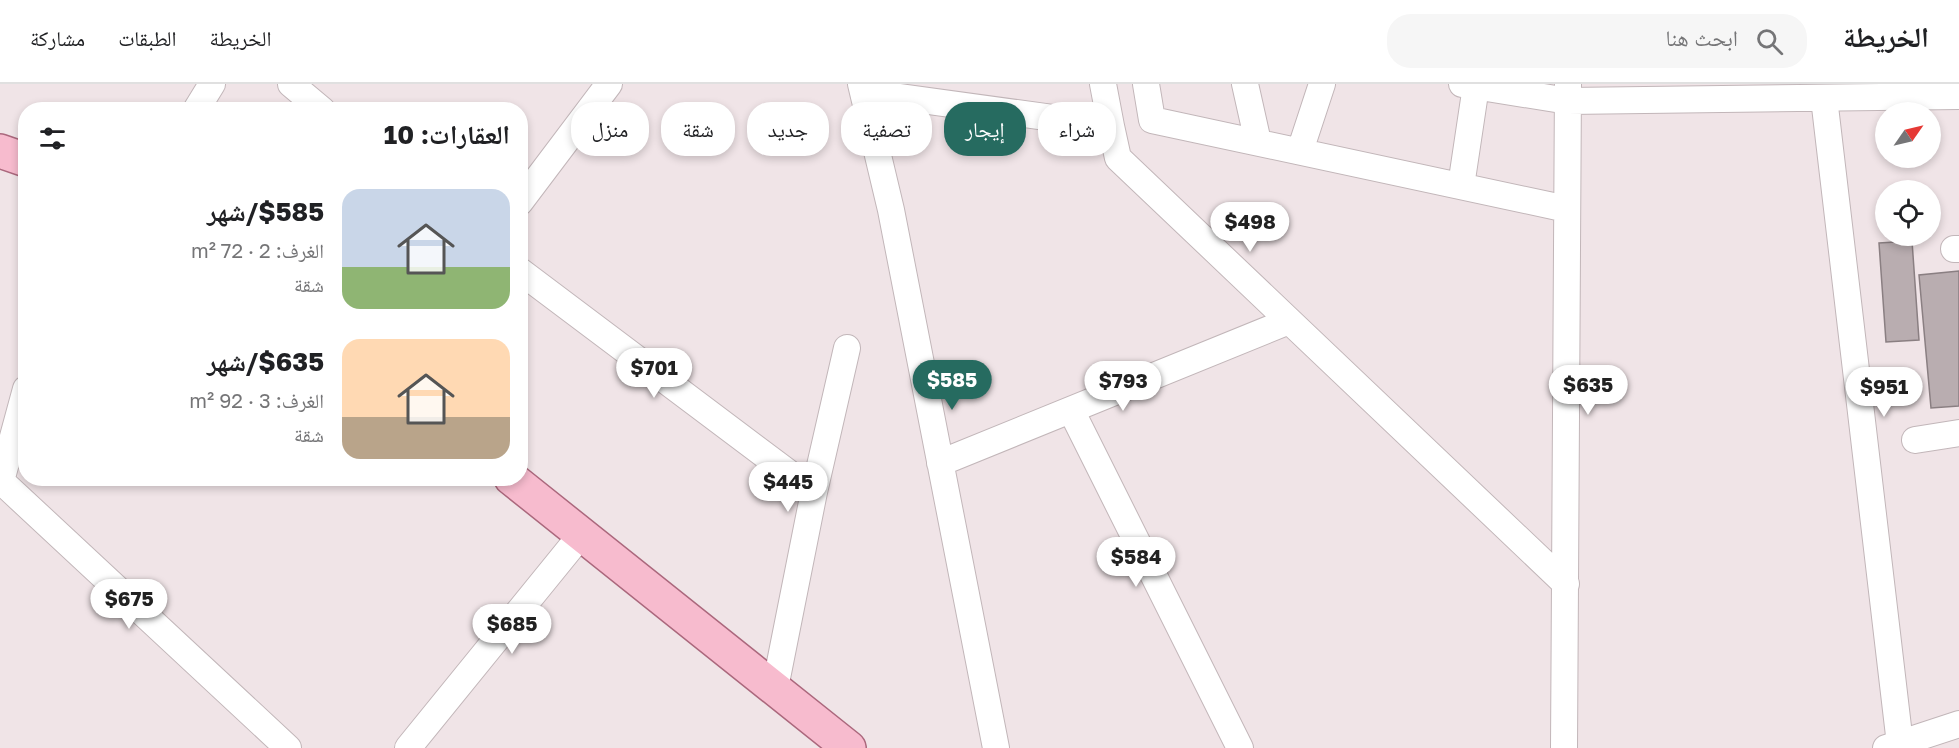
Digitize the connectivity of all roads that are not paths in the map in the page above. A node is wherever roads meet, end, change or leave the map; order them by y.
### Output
1 (212, 84) edge
2 (291, 84) edge
3 (609, 84) edge
4 (1103, 84) edge
5 (1146, 84) edge
6 (1245, 84) edge
7 (1322, 84) edge
8 (1469, 85) edge
9 (862, 88) edge
10 (1918, 90) edge
11 (1568, 92) edge
12 (1959, 96) edge
13 (1824, 98) junction
14 (201, 102) edge
15 (312, 102) edge
16 (1106, 102) edge
17 (1038, 115) edge
18 (1258, 142) junction
19 (1116, 149) edge
20 (0, 150) edge
21 (1300, 151) junction
22 (18, 157) edge
23 (1461, 186) junction
24 (528, 191) edge
25 (1568, 208) junction
26 (528, 277) edge
27 (1289, 321) junction
28 (847, 348) dead end
29 (1071, 410) junction
30 (18, 418) edge
31 (1959, 433) edge
32 (1915, 440) dead end
33 (940, 463) junction
34 (1, 480) edge
35 (521, 486) edge
36 (814, 492) junction
37 (581, 535) junction
38 (1566, 584) junction
39 (776, 688) junction
40 (1959, 724) edge
41 (1893, 746) edge
42 (288, 748) edge
43 (408, 748) edge
44 (849, 748) edge
45 (996, 748) edge
46 (1240, 748) edge
47 (1564, 748) edge

1 - 14 street
2 - 15 street
3 - 24 street
4 - 16 street
5 - 18 street
6 - 18 street
7 - 21 street
8 - 11 street
8 - 23 street
9 - 17 street
9 - 33 street
10 - 12 street
10 - 13 street
11 - 13 street
11 - 25 street
13 - 41 street
18 - 21 street
19 - 27 street
20 - 22 main road
21 - 23 street
23 - 25 street
25 - 38 street
26 - 36 street
27 - 29 street
27 - 38 street
28 - 36 street
29 - 33 street
29 - 46 street
30 - 34 street
31 - 32 street
33 - 45 street
34 - 42 street
35 - 37 main road
36 - 39 street
37 - 39 main road
37 - 43 street
38 - 47 street
39 - 44 main road
40 - 41 street

